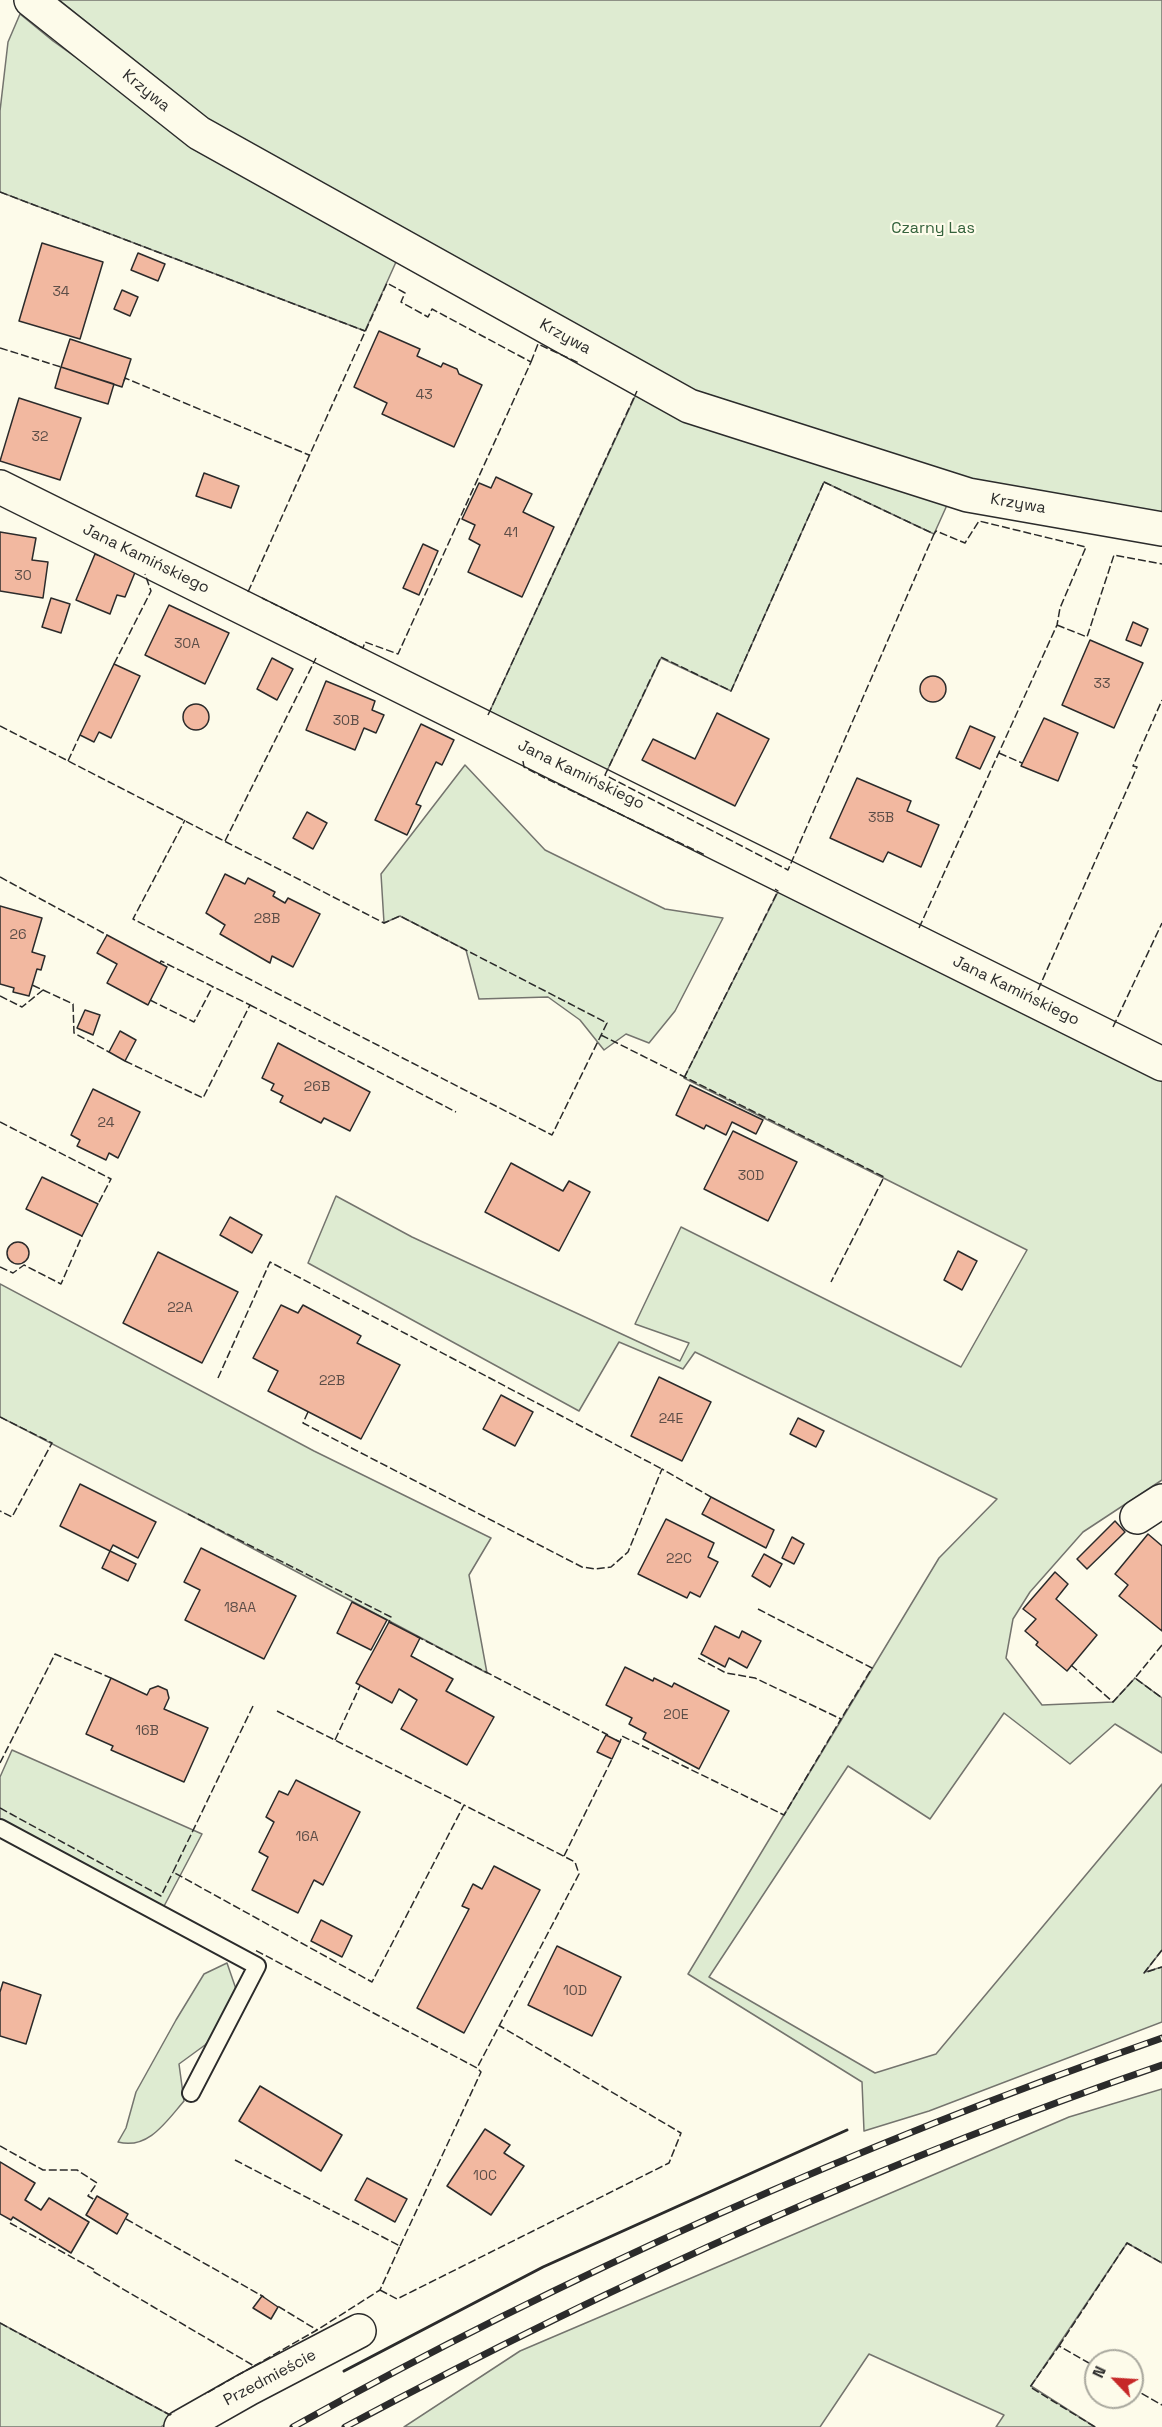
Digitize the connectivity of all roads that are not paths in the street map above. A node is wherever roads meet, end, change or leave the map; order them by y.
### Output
1 (31, 0) edge
2 (0, 487) edge
3 (1162, 529) edge
4 (1162, 1064) edge
5 (0, 1828) edge
6 (190, 2093) dead end
7 (359, 2331) dead end
8 (181, 2427) edge

1 - 3 street, Krzywa
2 - 4 street, Jana Kamińskiego
5 - 6 lane
7 - 8 street, Przedmieście

